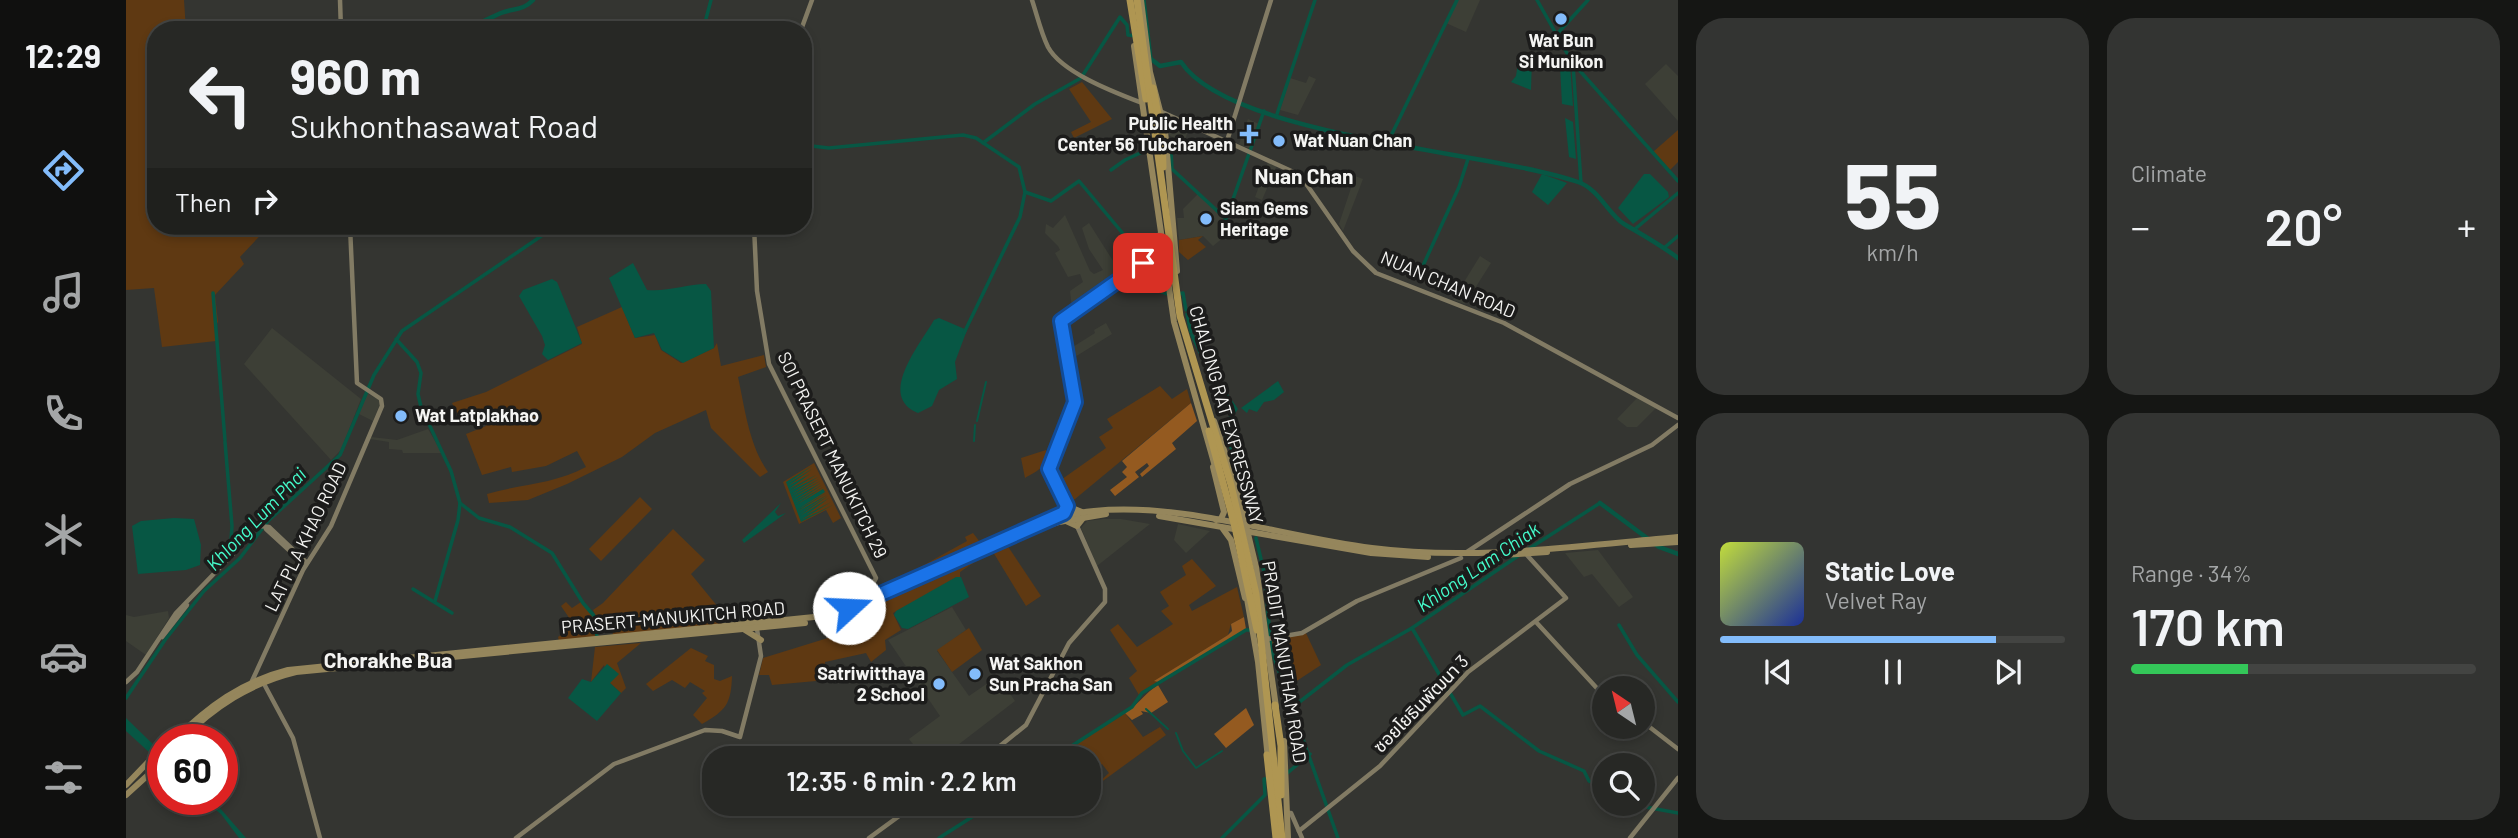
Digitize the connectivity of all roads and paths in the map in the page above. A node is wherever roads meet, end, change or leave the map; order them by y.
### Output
1 (340, 0) edge
2 (812, 0) edge
3 (1032, 0) edge
4 (1134, 0) edge
5 (1271, 0) edge
6 (341, 21) edge
7 (804, 21) edge
8 (1133, 32) junction
9 (1146, 40) junction
10 (1134, 47) junction
11 (1150, 72) junction
12 (1145, 101) junction
13 (1162, 111) junction
14 (1227, 141) junction
15 (1165, 149) junction
16 (1160, 233) junction
17 (350, 235) edge
18 (754, 235) edge
19 (1171, 254) junction
20 (1177, 272) junction
21 (1166, 275) junction
22 (1678, 418) edge
23 (1678, 425) edge
24 (1224, 445) junction
25 (1209, 450) junction
26 (1244, 504) junction
27 (1067, 506) junction
28 (1224, 511) junction
29 (1093, 513) junction
30 (1084, 514) junction
31 (1073, 517) junction
32 (1063, 519) junction
33 (1214, 520) junction
34 (1053, 521) junction
35 (1229, 522) junction
36 (1077, 526) junction
37 (1222, 528) junction
38 (1249, 528) junction
39 (1235, 530) junction
40 (1678, 537) edge
41 (1656, 541) junction
42 (1254, 544) junction
43 (1479, 544) junction
44 (1233, 549) junction
45 (1482, 552) junction
46 (1524, 552) junction
47 (1462, 555) junction
48 (311, 557) junction
49 (1443, 558) junction
50 (301, 559) junction
51 (305, 566) junction
52 (1441, 566) junction
53 (1248, 606) junction
54 (1263, 608) junction
55 (814, 617) junction
56 (1536, 622) junction
57 (766, 626) junction
58 (756, 627) junction
59 (746, 628) junction
60 (760, 639) junction
61 (1269, 639) junction
62 (261, 666) junction
63 (274, 676) junction
64 (253, 681) junction
65 (263, 682) junction
66 (126, 683) edge
67 (1592, 683) edge
68 (248, 689) junction
69 (236, 692) junction
70 (267, 693) junction
71 (1275, 705) joint
72 (199, 719) junction
73 (193, 724) edge
74 (195, 724) edge
75 (1656, 732) edge
76 (1000, 746) edge
77 (1678, 749) edge
78 (1268, 755) joint
79 (145, 772) joint
80 (1269, 777) junction
81 (1678, 778) edge
82 (126, 786) edge
83 (126, 795) edge
84 (1285, 815) junction
85 (899, 816) edge
86 (1299, 831) junction
87 (320, 838) edge
88 (516, 838) edge
89 (869, 838) edge
90 (1280, 838) edge
91 (1302, 838) edge
92 (1630, 838) edge

1 - 6 main road
2 - 7 main road
3 - 12 main road
4 - 8 highway
4 - 9 main road, PRADIT MANUTHAM ROAD
4 - 12 highway, CHALONG RAT EXPRESSWAY
4 - 19 highway, CHALONG RAT EXPRESSWAY
5 - 14 main road
8 - 10 main road, PRADIT MANUTHAM ROAD
8 - 12 highway
9 - 10 main road
9 - 11 main road, PRADIT MANUTHAM ROAD
10 - 12 main road, PRADIT MANUTHAM ROAD
11 - 13 main road, PRADIT MANUTHAM ROAD
11 - 15 highway
12 - 16 main road, PRADIT MANUTHAM ROAD
12 - 90 highway, CHALONG RAT EXPRESSWAY
13 - 14 main road, NUAN CHAN ROAD
13 - 15 main road, PRADIT MANUTHAM ROAD
14 - 22 main road, NUAN CHAN ROAD
15 - 19 highway
15 - 20 main road, PRADIT MANUTHAM ROAD
16 - 21 main road, PRADIT MANUTHAM ROAD
16 - 27 main road
17 - 48 main road, LAT PLA KHAO ROAD
18 - 55 main road, SOI PRASERT MANUKITCH 29
19 - 90 highway, CHALONG RAT EXPRESSWAY
20 - 21 main road
20 - 24 main road, PRADIT MANUTHAM ROAD
21 - 25 main road, PRADIT MANUTHAM ROAD
23 - 43 main road
24 - 26 main road
24 - 54 main road, PRADIT MANUTHAM ROAD
25 - 28 main road
25 - 53 main road, PRADIT MANUTHAM ROAD
26 - 28 main road
26 - 38 main road
27 - 30 main road
27 - 31 main road
27 - 32 main road
28 - 33 main road
28 - 35 main road
29 - 30 main road, PRASERT-MANUKITCH ROAD
29 - 33 main road, PRASERT-MANUKITCH ROAD
29 - 37 main road, PRASERT-MANUKITCH ROAD
30 - 31 main road, PRASERT-MANUKITCH ROAD
30 - 36 main road
31 - 32 main road, PRASERT-MANUKITCH ROAD
31 - 36 main road
32 - 34 main road, PRASERT-MANUKITCH ROAD
32 - 36 main road
33 - 35 main road, PRASERT-MANUKITCH ROAD
34 - 55 main road, PRASERT-MANUKITCH ROAD
34 - 57 main road, PRASERT-MANUKITCH ROAD
35 - 38 main road, PRASERT-MANUKITCH ROAD
35 - 39 main road
36 - 76 main road
37 - 39 main road, PRASERT-MANUKITCH ROAD
37 - 44 main road
38 - 39 main road, PRASERT-MANUKITCH ROAD
38 - 42 main road
38 - 47 main road, PRASERT-MANUKITCH ROAD
38 - 49 main road, PRASERT-MANUKITCH ROAD
40 - 41 main road
41 - 46 main road, PRASERT-MANUKITCH ROAD
41 - 46 main road, PRASERT-MANUKITCH ROAD
42 - 44 main road
42 - 54 main road
43 - 45 main road
43 - 47 main road
44 - 53 main road
45 - 46 main road, PRASERT-MANUKITCH ROAD
45 - 47 main road, PRASERT-MANUKITCH ROAD
46 - 47 main road, PRASERT-MANUKITCH ROAD
46 - 56 main road, ซอยโยธินพัฒนา 3
47 - 49 main road, PRASERT-MANUKITCH ROAD
47 - 52 main road
48 - 50 main road
48 - 51 main road, LAT PLA KHAO ROAD
49 - 52 main road
50 - 51 main road
50 - 66 main road
51 - 62 main road, LAT PLA KHAO ROAD
52 - 61 main road
53 - 78 main road, PRADIT MANUTHAM ROAD
54 - 61 main road, PRADIT MANUTHAM ROAD
55 - 57 main road, PRASERT-MANUKITCH ROAD
56 - 67 main road
56 - 86 main road, ซอยโยธินพัฒนา 3
57 - 58 main road, PRASERT-MANUKITCH ROAD
57 - 59 main road
57 - 60 main road
58 - 59 main road, PRASERT-MANUKITCH ROAD
58 - 60 main road
59 - 60 main road
59 - 63 main road, PRASERT-MANUKITCH ROAD
60 - 88 main road
61 - 71 main road, PRADIT MANUTHAM ROAD
62 - 63 main road
62 - 64 main road, LAT PLA KHAO ROAD
63 - 64 main road, PRASERT-MANUKITCH ROAD
63 - 65 main road, PRASERT-MANUKITCH ROAD
63 - 70 main road
64 - 65 main road
64 - 69 main road, PRASERT-MANUKITCH ROAD
65 - 68 main road, PRASERT-MANUKITCH ROAD
65 - 70 main road
68 - 69 main road, PRASERT-MANUKITCH ROAD
68 - 70 main road
69 - 72 main road, PRASERT-MANUKITCH ROAD
70 - 87 main road
71 - 84 highway
72 - 73 main road, PRASERT-MANUKITCH ROAD
72 - 74 main road, PRASERT-MANUKITCH ROAD
75 - 77 main road
78 - 80 highway
79 - 82 main road
79 - 83 main road
80 - 90 main road, PRADIT MANUTHAM ROAD
80 - 90 highway
81 - 92 main road
82 - 83 main road
84 - 86 main road
84 - 90 highway
85 - 89 main road
86 - 91 main road

